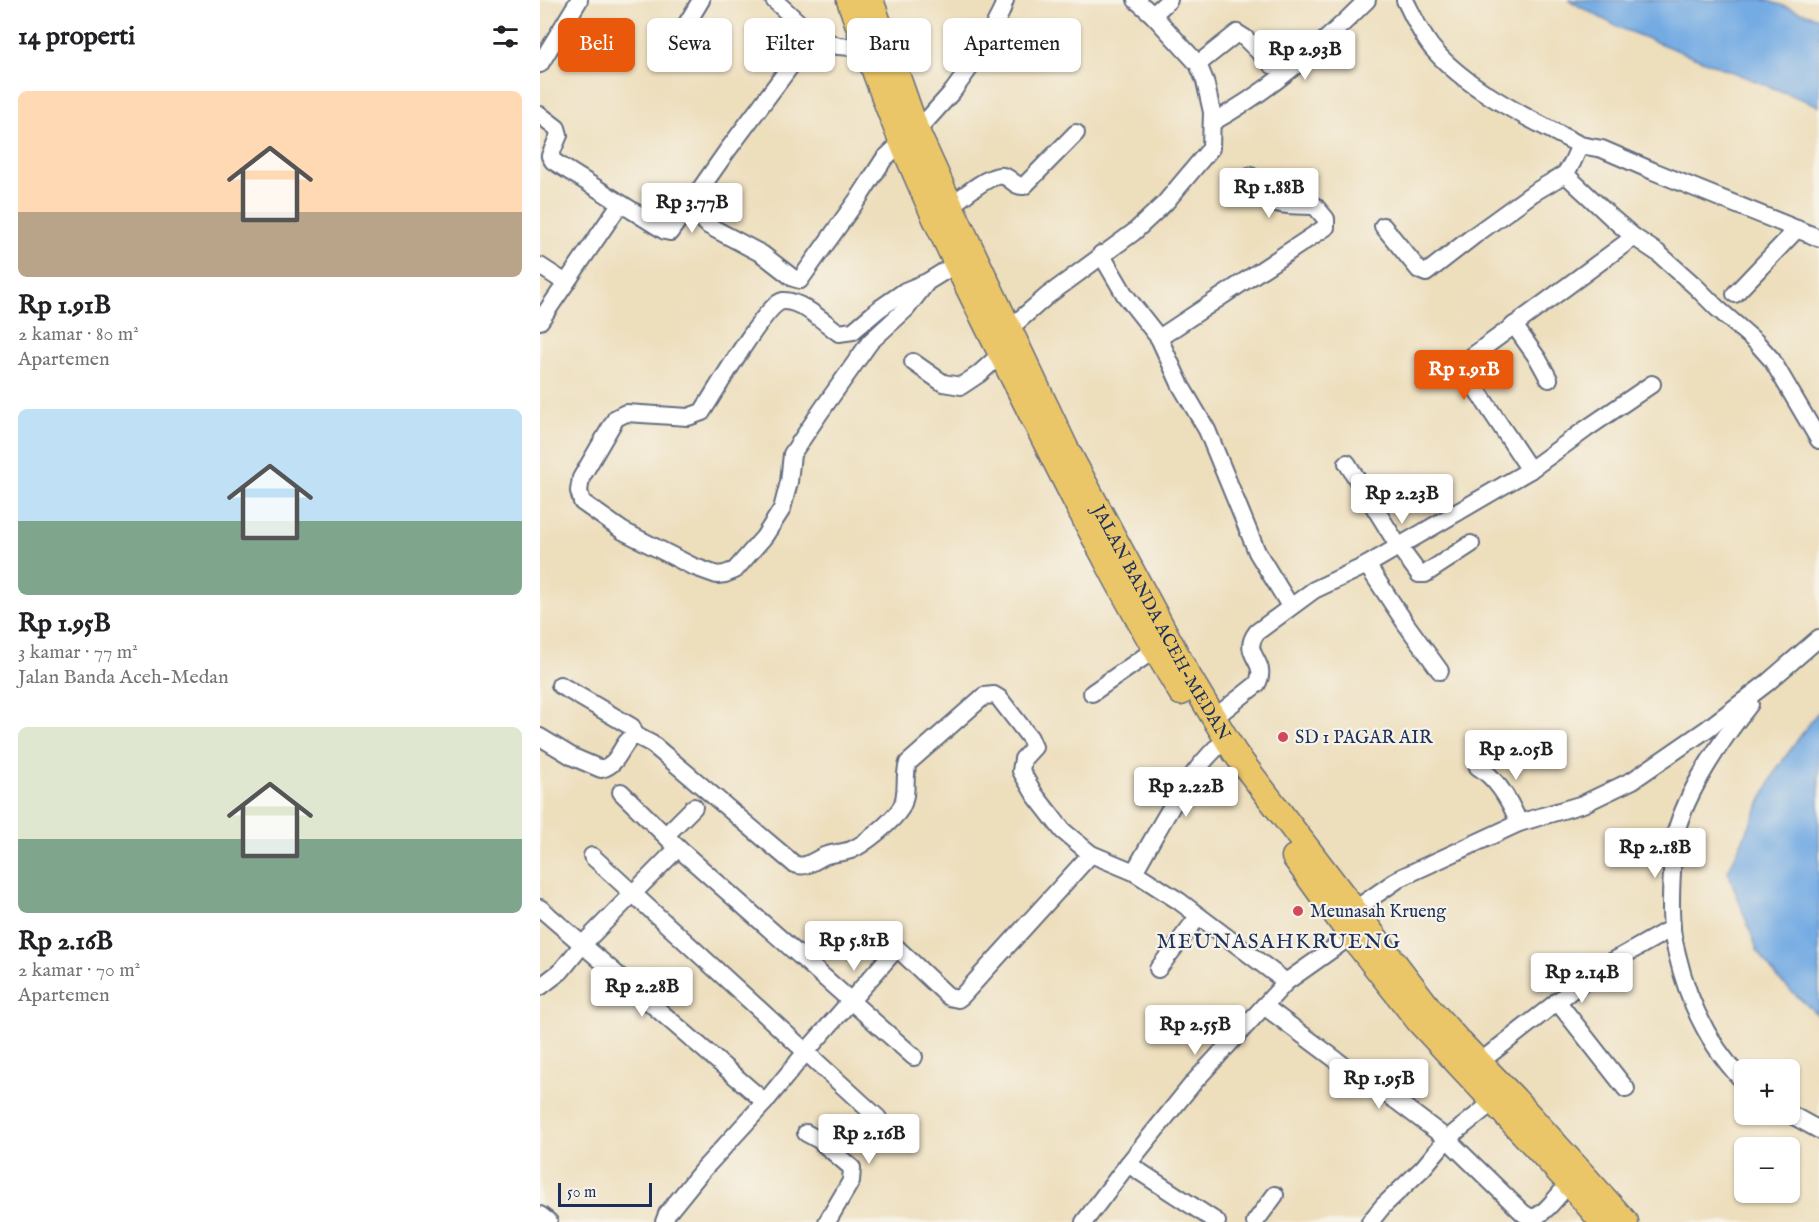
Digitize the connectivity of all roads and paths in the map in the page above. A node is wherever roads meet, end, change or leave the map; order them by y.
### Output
1 (579, 0) edge
2 (701, 0) edge
3 (774, 0) edge
4 (1005, 0) edge
5 (1136, 0) edge
6 (1169, 0) edge
7 (1367, 0) edge
8 (1405, 0) edge
9 (867, 1) edge
10 (1153, 15) junction
11 (690, 18) edge
12 (794, 18) edge
13 (867, 18) edge
14 (540, 64) edge
15 (1198, 64) junction
16 (1272, 65) dead end
17 (786, 72) edge
18 (878, 72) edge
19 (540, 115) edge
20 (1213, 122) junction
21 (1076, 133) dead end
22 (909, 136) junction
23 (1580, 145) junction
24 (1564, 174) junction
25 (1251, 176) dead end
26 (620, 204) junction
27 (689, 206) junction
28 (951, 206) junction
29 (1383, 226) dead end
30 (1797, 229) junction
31 (1634, 237) junction
32 (1819, 238) edge
33 (1101, 255) junction
34 (956, 264) junction
35 (540, 266) edge
36 (927, 282) junction
37 (566, 283) junction
38 (1735, 294) dead end
39 (540, 321) edge
40 (1514, 325) junction
41 (1010, 329) junction
42 (1159, 338) junction
43 (1001, 354) junction
44 (913, 363) dead end
45 (1549, 379) dead end
46 (1652, 384) dead end
47 (1819, 440) edge
48 (1347, 463) dead end
49 (1530, 470) junction
50 (1471, 544) dead end
51 (1399, 547) junction
52 (1367, 565) junction
53 (1290, 606) junction
54 (1819, 638) edge
55 (1155, 650) junction
56 (1440, 671) dead end
57 (1767, 682) junction
58 (560, 685) dead end
59 (1092, 693) dead end
60 (1214, 718) junction
61 (635, 735) junction
62 (540, 737) edge
63 (1216, 748) junction
64 (1478, 767) dead end
65 (621, 792) dead end
66 (694, 807) dead end
67 (1519, 823) junction
68 (666, 835) junction
69 (678, 848) junction
70 (1091, 854) junction
71 (591, 856) dead end
72 (1134, 872) junction
73 (633, 894) junction
74 (540, 908) edge
75 (1353, 910) junction
76 (1198, 917) junction
77 (1672, 928) junction
78 (1351, 936) junction
79 (583, 944) junction
80 (1158, 969) dead end
81 (1286, 982) junction
82 (540, 987) edge
83 (1557, 1001) junction
84 (851, 1002) junction
85 (1264, 1006) junction
86 (805, 1053) junction
87 (914, 1058) dead end
88 (1480, 1062) junction
89 (1734, 1071) edge
90 (1626, 1089) dead end
91 (765, 1102) junction
92 (1493, 1102) junction
93 (878, 1118) dead end
94 (1800, 1120) edge
95 (1819, 1130) edge
96 (806, 1133) dead end
97 (1447, 1139) junction
98 (1128, 1164) junction
99 (1576, 1178) junction
100 (1275, 1195) dead end
101 (540, 1215) edge
102 (829, 1221) edge
103 (549, 1222) edge
104 (664, 1222) edge
105 (1084, 1222) edge
106 (1217, 1222) edge
107 (1255, 1222) edge
108 (1370, 1222) edge
109 (1602, 1222) edge
110 (1626, 1222) edge

1 - 14 street
2 - 11 street
3 - 12 street
4 - 22 street
5 - 10 street
6 - 10 street
7 - 20 street
8 - 23 street
9 - 13 highway, JALAN BANDA ACEH-MEDAN
9 - 22 highway, JALAN BANDA ACEH-MEDAN
10 - 15 street
15 - 16 street
15 - 20 street
17 - 27 street
18 - 22 highway, JALAN BANDA ACEH-MEDAN
19 - 26 street
20 - 33 street
21 - 28 street
22 - 27 street
22 - 28 highway, JALAN BANDA ACEH-MEDAN
22 - 34 highway, JALAN BANDA ACEH-MEDAN
23 - 24 street
23 - 30 street
24 - 29 street
24 - 31 street
25 - 42 street
26 - 27 street
26 - 37 street
28 - 41 highway, JALAN BANDA ACEH-MEDAN
30 - 32 street
30 - 38 street
31 - 40 street
31 - 47 street
33 - 41 street
33 - 42 street
34 - 36 street
34 - 43 highway, JALAN BANDA ACEH-MEDAN
35 - 37 street
36 - 36 street
37 - 39 street
40 - 45 street
40 - 49 street
41 - 60 highway, JALAN BANDA ACEH-MEDAN
42 - 53 street
43 - 44 street
43 - 55 highway, JALAN BANDA ACEH-MEDAN
46 - 49 street
48 - 51 street
49 - 51 street
50 - 51 street
51 - 52 street
52 - 53 street
52 - 56 street
53 - 60 street
54 - 57 street
55 - 59 street
55 - 63 highway, JALAN BANDA ACEH-MEDAN
57 - 67 street
57 - 77 street
58 - 61 street
60 - 75 highway, JALAN BANDA ACEH-MEDAN
61 - 62 street
61 - 70 street
63 - 72 street
63 - 78 highway, JALAN BANDA ACEH-MEDAN
64 - 67 street
65 - 68 street
66 - 68 street
67 - 75 street
68 - 69 street
69 - 73 street
69 - 84 street
70 - 72 street
70 - 84 street
71 - 73 street
72 - 76 street
73 - 79 street
73 - 86 street
74 - 79 street
75 - 88 highway, JALAN BANDA ACEH-MEDAN
76 - 80 street
76 - 81 street
77 - 83 street
77 - 89 street
78 - 81 street
78 - 92 highway, JALAN BANDA ACEH-MEDAN
79 - 82 street
79 - 91 street
81 - 85 street
83 - 88 street
83 - 90 street
84 - 86 street
84 - 87 street
85 - 97 street
85 - 98 street
86 - 91 street
86 - 93 street
88 - 99 highway, JALAN BANDA ACEH-MEDAN
91 - 104 street
92 - 97 street
92 - 99 highway, JALAN BANDA ACEH-MEDAN
94 - 95 street
96 - 102 street
97 - 99 street
97 - 108 street
98 - 105 street
98 - 106 street
99 - 109 highway, JALAN BANDA ACEH-MEDAN
99 - 110 highway, JALAN BANDA ACEH-MEDAN
100 - 107 street
101 - 103 street

